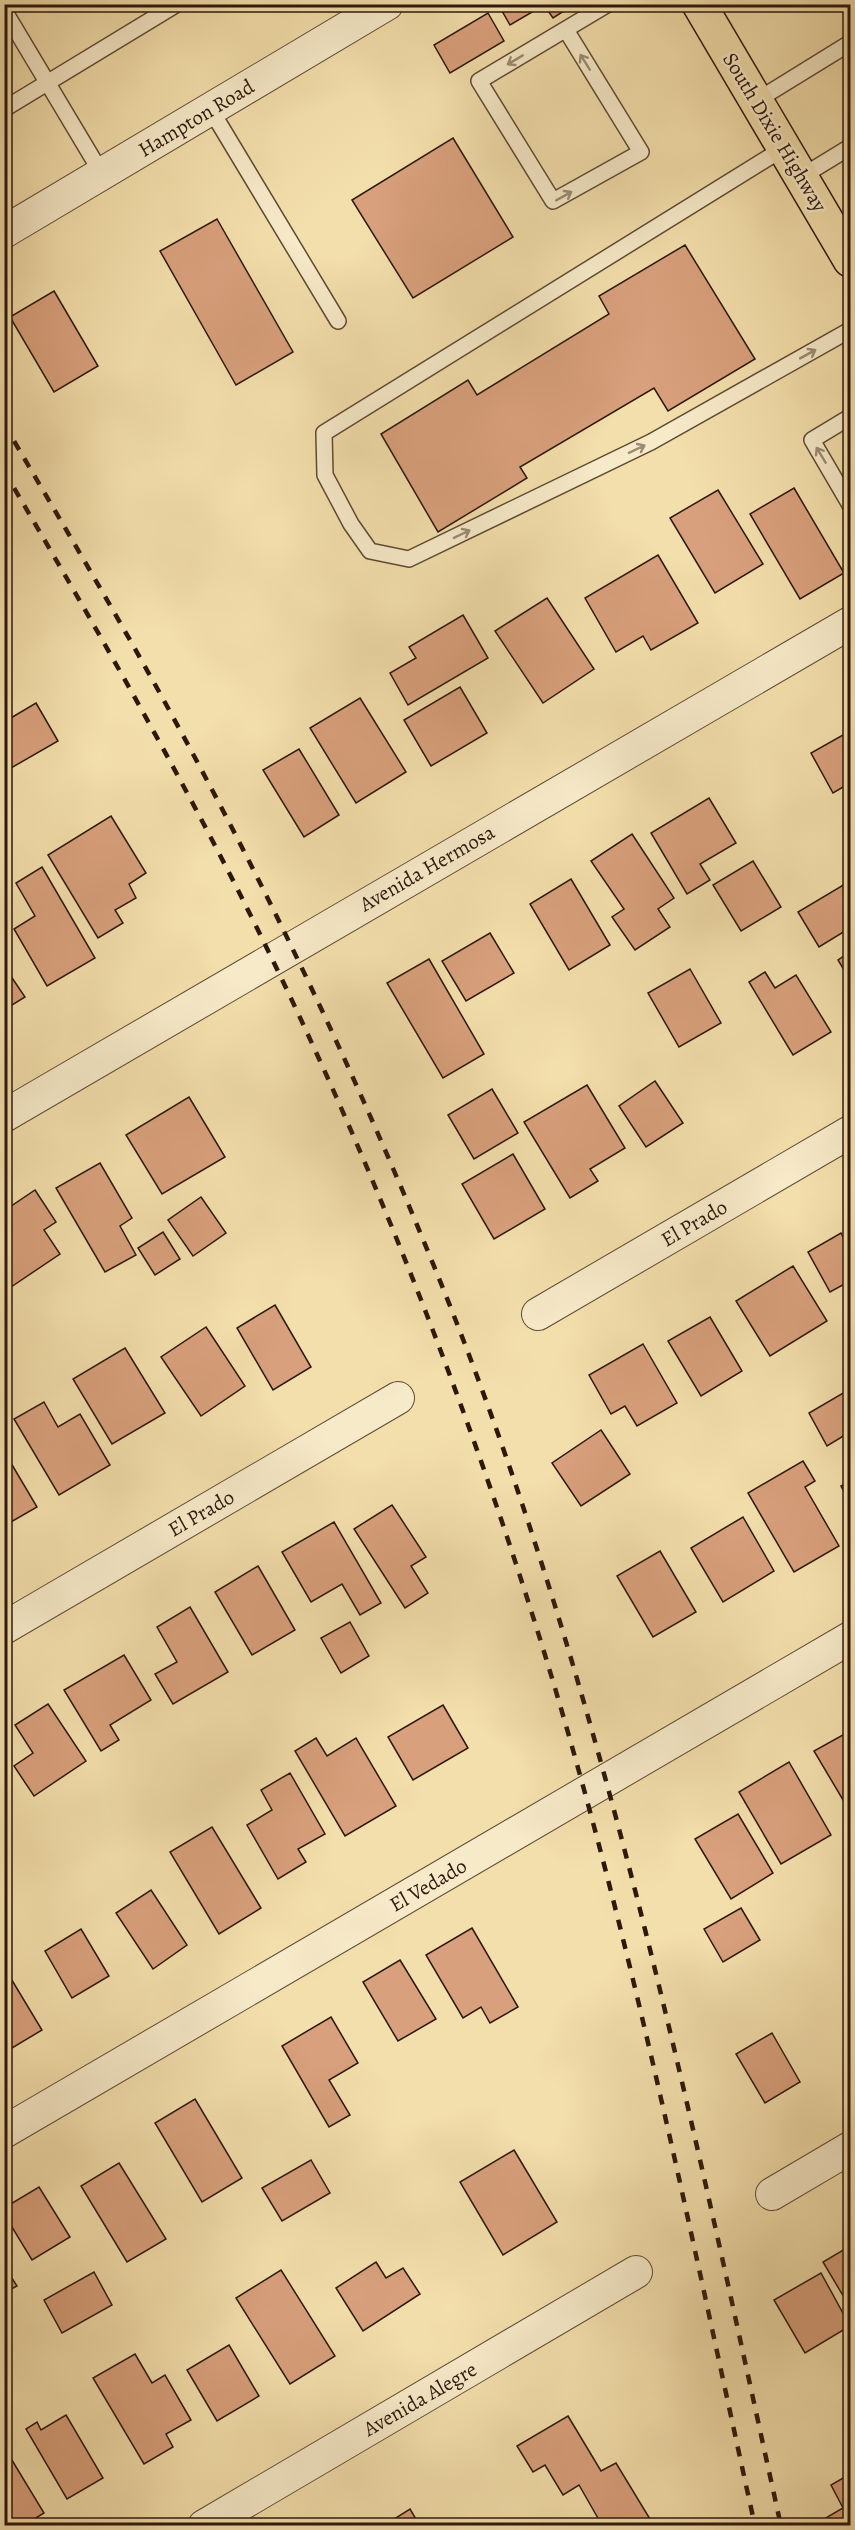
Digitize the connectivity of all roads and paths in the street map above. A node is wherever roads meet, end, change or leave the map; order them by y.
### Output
1 (177, 4) edge
2 (387, 4) edge
3 (608, 4) edge
4 (699, 4) edge
5 (4, 10) edge
6 (566, 30) junction
7 (850, 43) edge
8 (48, 83) junction
9 (756, 101) junction
10 (4, 109) edge
11 (211, 110) junction
12 (850, 147) edge
13 (784, 148) junction
14 (102, 174) junction
15 (801, 177) junction
16 (4, 232) edge
17 (850, 260) edge
18 (338, 321) dead end
19 (850, 330) edge
20 (850, 417) edge
21 (850, 505) edge
22 (850, 623) edge
23 (4, 1116) edge
24 (850, 1132) edge
25 (538, 1314) dead end
26 (398, 1398) dead end
27 (4, 1628) edge
28 (850, 1638) edge
29 (4, 2132) edge
30 (850, 2148) edge
31 (772, 2194) dead end
32 (636, 2272) dead end
33 (204, 2526) edge

1 - 8 lane
2 - 11 street, Hampton Road
3 - 6 lane
4 - 9 main road, South Dixie Highway
5 - 8 lane
6 -> 6 lane
7 - 9 lane
8 - 10 lane
8 - 14 lane
9 - 13 main road, South Dixie Highway
11 - 14 street, Hampton Road
11 - 18 lane
12 - 15 lane
13 - 15 main road, South Dixie Highway
13 -> 19 lane
14 - 16 street, Hampton Road
15 - 17 main road, South Dixie Highway
21 -> 20 lane
22 - 23 street, Avenida Hermosa
24 - 25 street, El Prado
26 - 27 street, El Prado
28 - 29 street, El Vedado
30 - 31 street
32 - 33 street, Avenida Alegre

